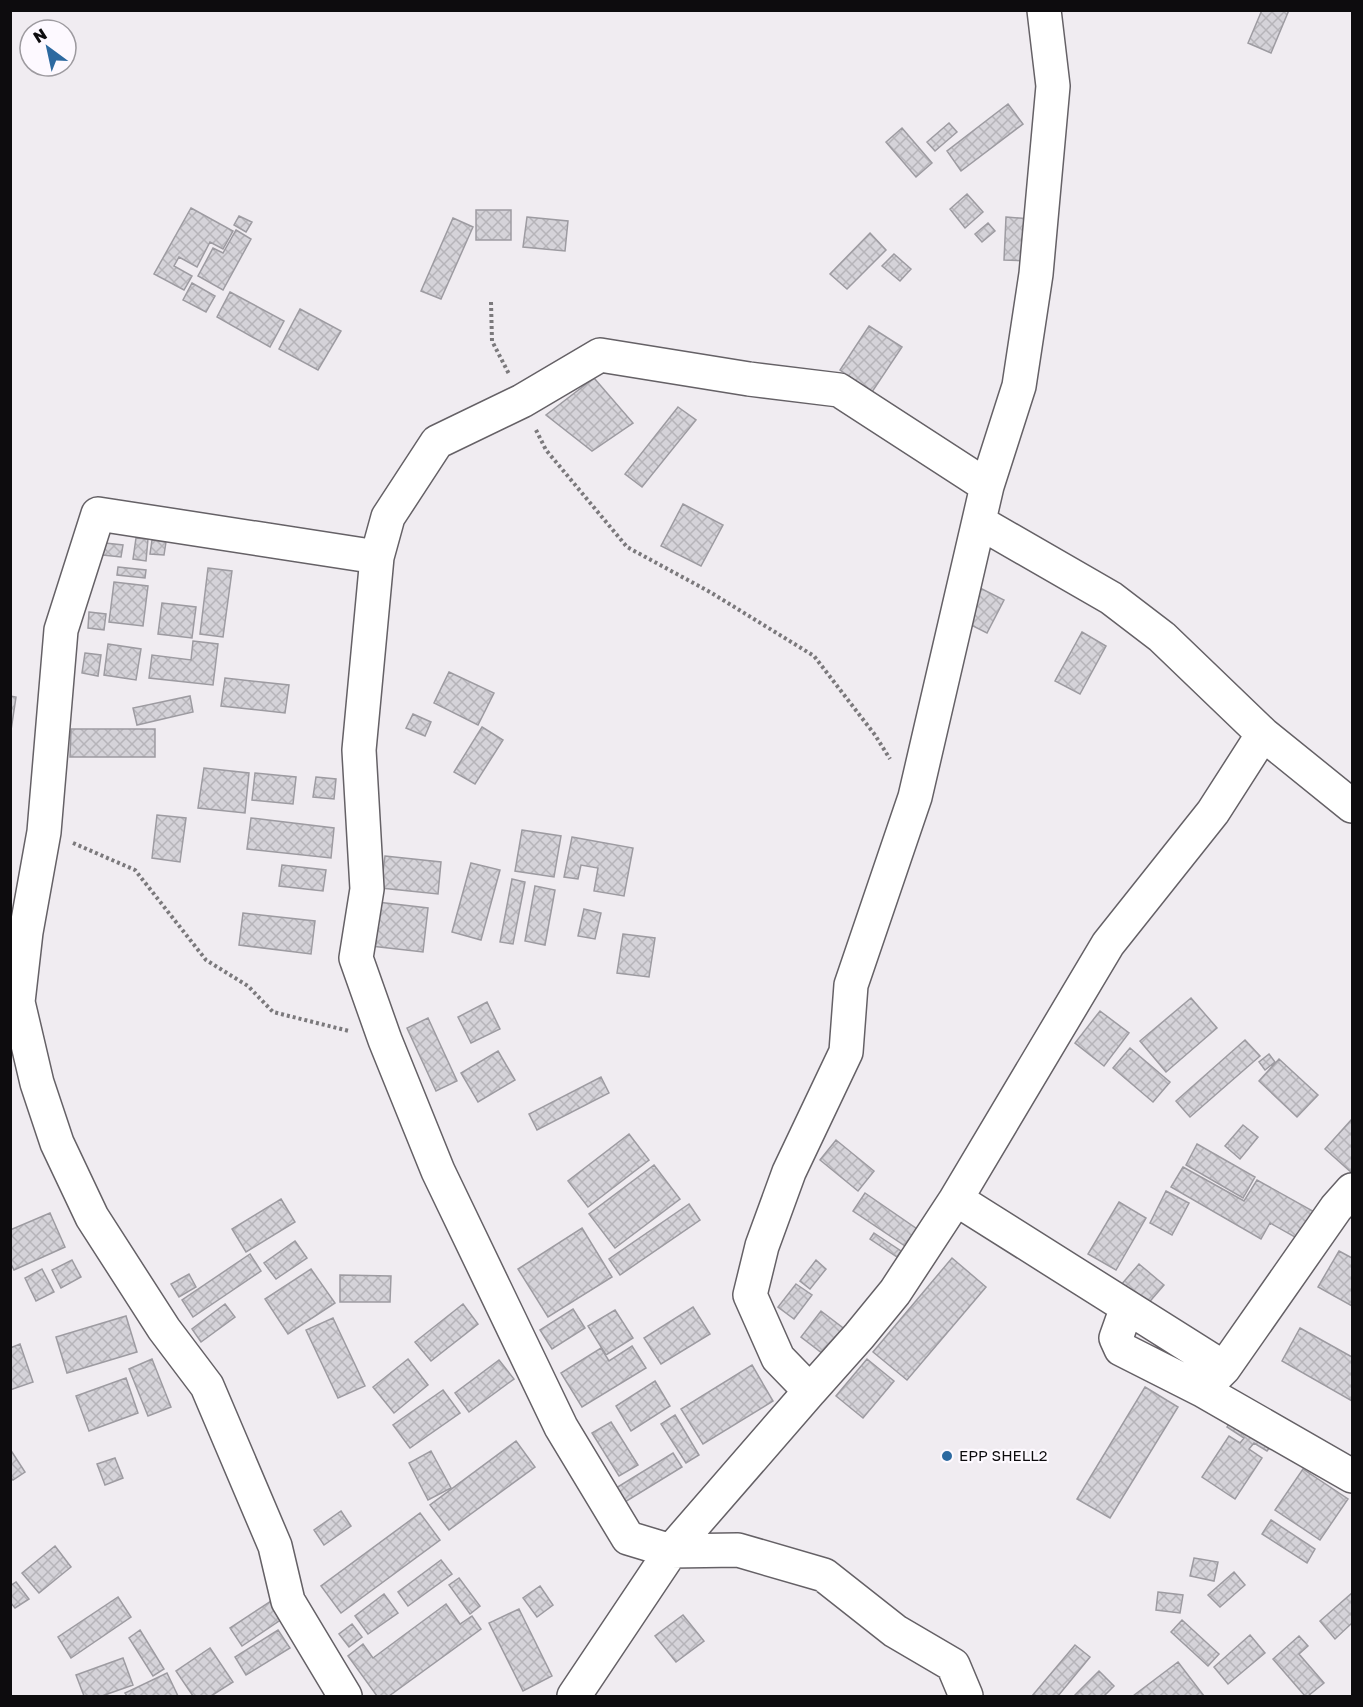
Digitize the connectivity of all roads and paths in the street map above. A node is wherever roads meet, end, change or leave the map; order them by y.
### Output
1 (1044, 10) edge
2 (490, 302) dead end
3 (522, 401) junction
4 (987, 486) junction
5 (979, 522) junction
6 (377, 557) junction
7 (1263, 734) junction
8 (915, 797) junction
9 (1353, 806) edge
10 (44, 832) junction
11 (385, 1040) junction
12 (1353, 1190) edge
13 (956, 1199) junction
14 (1213, 1379) junction
15 (810, 1391) junction
16 (1353, 1476) edge
17 (671, 1551) junction
18 (578, 1695) edge
19 (345, 1696) edge
20 (966, 1696) edge

1 - 4 street
2 - 3 path
3 - 4 street
3 - 6 street
3 - 8 path
4 - 5 street
5 - 7 street
5 - 8 street
6 - 10 street
6 - 11 street
7 - 9 street
7 - 13 street
8 - 15 street
10 - 11 path
10 - 19 street
11 - 17 street
12 - 14 street
13 - 14 street
13 - 15 street
14 - 16 street
15 - 17 street
17 - 18 street
17 - 20 street

